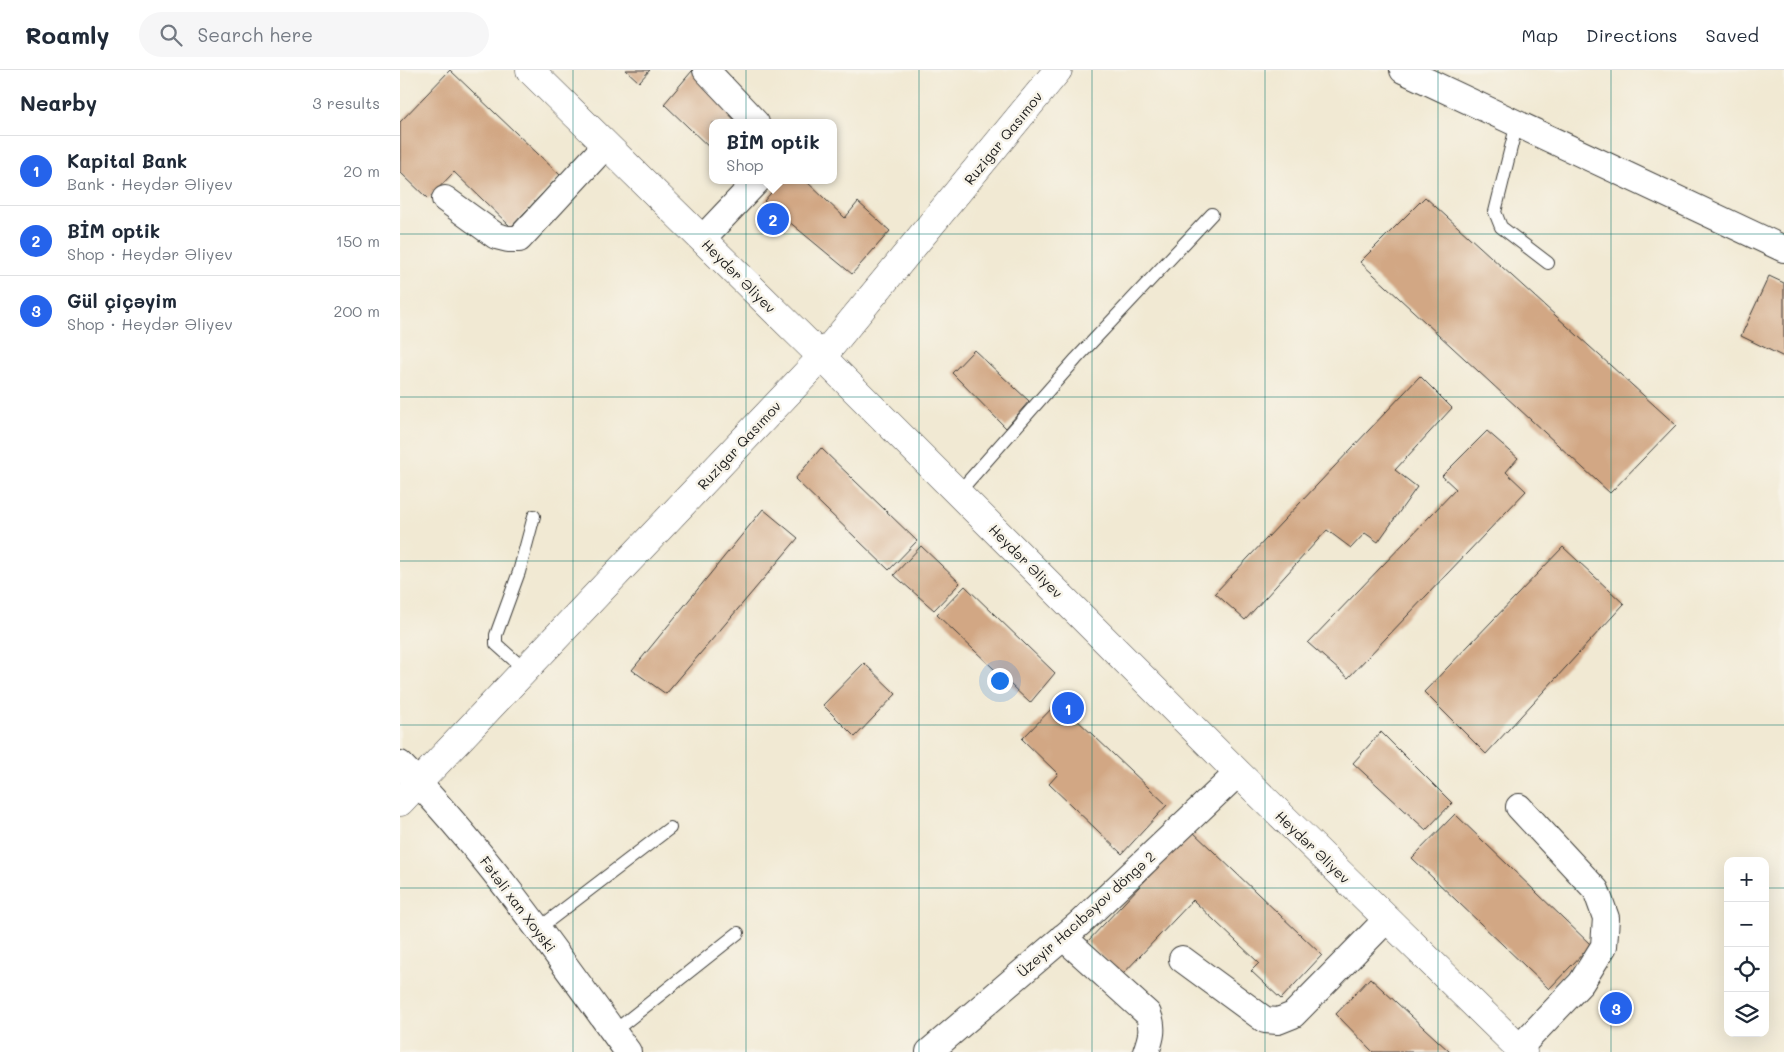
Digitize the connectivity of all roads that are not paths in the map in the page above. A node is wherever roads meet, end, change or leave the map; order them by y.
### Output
1 (530, 70) edge
2 (706, 70) edge
3 (1058, 70) edge
4 (1403, 70) edge
5 (752, 119) edge
6 (1516, 123) junction
7 (606, 145) junction
8 (754, 184) edge
9 (445, 199) dead end
10 (1212, 214) dead end
11 (702, 239) junction
12 (1784, 249) edge
13 (1548, 263) dead end
14 (822, 358) junction
15 (958, 493) junction
16 (534, 516) dead end
17 (525, 670) junction
18 (409, 773) edge
19 (1238, 773) junction
20 (400, 802) edge
21 (1519, 807) dead end
22 (670, 828) dead end
23 (1387, 919) junction
24 (538, 929) junction
25 (738, 933) dead end
26 (1063, 938) junction
27 (1182, 959) dead end
28 (621, 1042) edge
29 (1521, 1050) edge
30 (929, 1052) edge
31 (1146, 1052) edge

1 - 7 main road, Heydər Əliyev
2 - 5 street
3 - 14 main road, Ruzigar Qasımov
4 - 6 street
6 - 12 street
6 - 13 lane
7 - 9 street
7 - 11 main road, Heydər Əliyev
8 - 11 street
10 - 15 lane
11 - 14 main road, Heydər Əliyev
14 - 15 main road, Heydər Əliyev
14 - 17 main road, Ruzigar Qasımov
15 - 19 main road, Heydər Əliyev
16 - 17 lane
17 - 18 main road, Ruzigar Qasımov
18 - 20 main road, Ruzigar Qasımov
18 - 24 street, Fətəli xan Xoyski
19 - 23 main road, Heydər Əliyev
19 - 26 street, Üzeyir Hacıbəyov döngə 2
21 - 29 street
22 - 24 lane
23 - 27 street
23 - 29 main road, Heydər Əliyev
24 - 28 street, Fətəli xan Xoyski
25 - 28 lane
26 - 30 street, Üzeyir Hacıbəyov döngə 2
26 - 31 street

